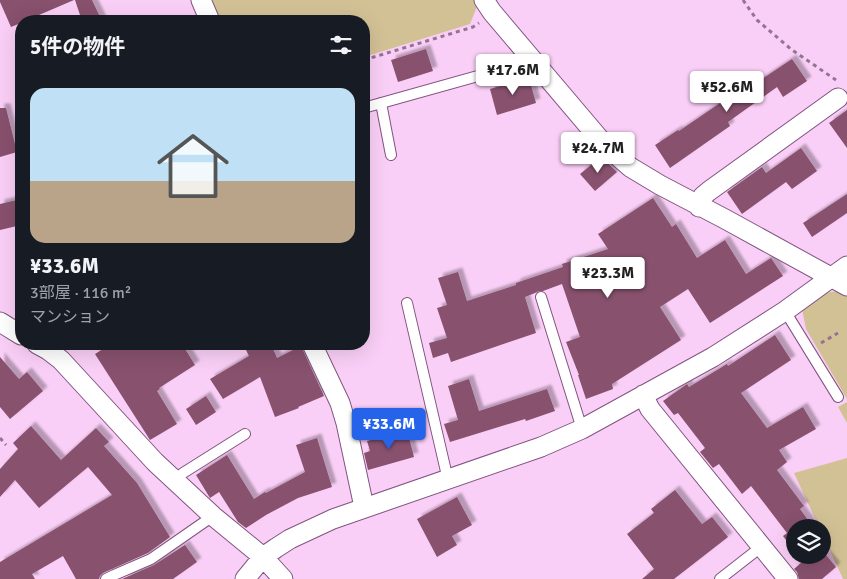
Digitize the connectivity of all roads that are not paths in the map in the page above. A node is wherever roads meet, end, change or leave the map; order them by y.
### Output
1 (201, 0) edge
2 (488, 6) edge
3 (207, 15) edge
4 (530, 57) junction
5 (839, 90) road end
6 (381, 103) junction
7 (370, 106) edge
8 (391, 155) dead end
9 (699, 207) junction
10 (842, 277) edge
11 (541, 297) dead end
12 (407, 303) dead end
13 (785, 311) junction
14 (0, 322) edge
15 (15, 331) edge
16 (48, 350) edge
17 (315, 350) edge
18 (643, 395) junction
19 (838, 397) dead end
20 (582, 429) junction
21 (245, 434) dead end
22 (175, 480) junction
23 (448, 480) junction
24 (364, 507) junction
25 (213, 516) junction
26 (761, 547) junction
27 (263, 557) junction
28 (106, 579) edge
29 (245, 579) edge
30 (283, 579) edge
31 (720, 579) edge
32 (788, 579) edge

1 - 3 street
2 - 4 street
4 - 6 lane
4 - 9 street
5 - 9 street
6 - 7 lane
6 - 8 lane
9 - 10 street
10 - 13 street
11 - 20 lane
12 - 23 lane
13 - 18 street
13 - 19 lane
14 - 15 street
16 - 22 street
17 - 24 street
18 - 20 street
18 - 26 street
20 - 23 street
21 - 22 lane
22 - 25 street
23 - 24 street
24 - 27 street
25 - 27 street
25 - 28 lane
26 - 31 lane
26 - 32 street
27 - 29 street
27 - 30 street

